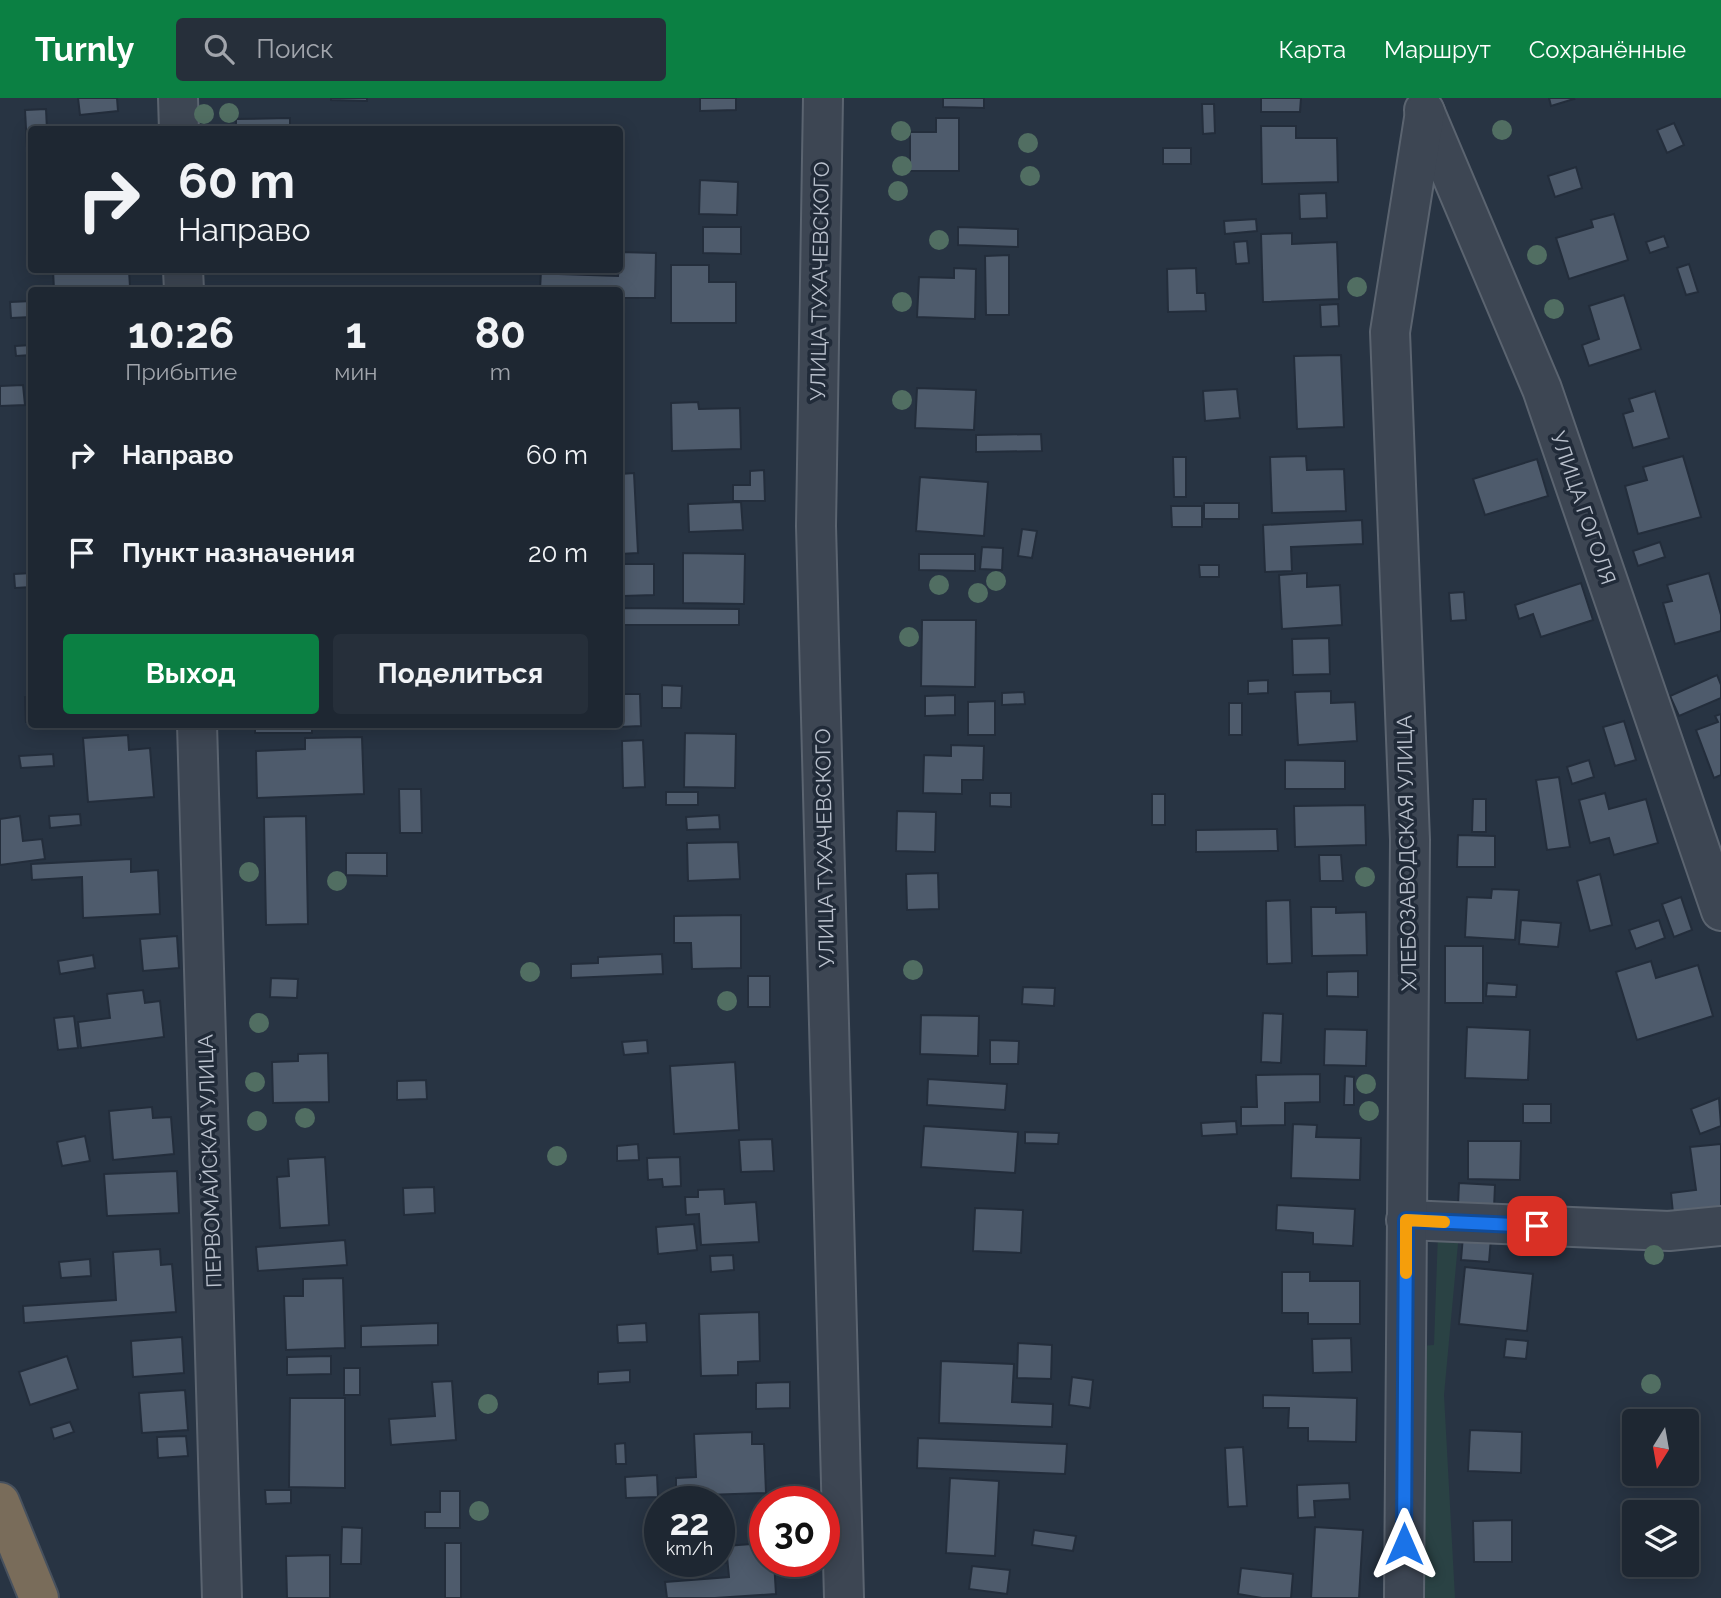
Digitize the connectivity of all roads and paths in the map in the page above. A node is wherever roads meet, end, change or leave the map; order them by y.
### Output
1 (178, 98) edge
2 (823, 98) edge
3 (1424, 105) edge
4 (179, 126) edge
5 (197, 728) edge
6 (1721, 911) edge
7 (1406, 1220) junction
8 (1721, 1226) edge
9 (0, 1502) edge
10 (39, 1598) edge
11 (222, 1598) edge
12 (844, 1598) edge
13 (1404, 1598) edge

1 - 4 street
2 - 12 street, УЛИЦА ТУХАЧЕВСКОГО
3 - 6 street, УЛИЦА ГОГОЛЯ
3 - 7 street, ХЛЕБОЗАВОДСКАЯ УЛИЦА
5 - 11 street, ПЕРВОМАЙСКАЯ УЛИЦА
7 - 8 street
7 - 13 street, ХЛЕБОЗАВОДСКАЯ УЛИЦА
9 - 10 highway

